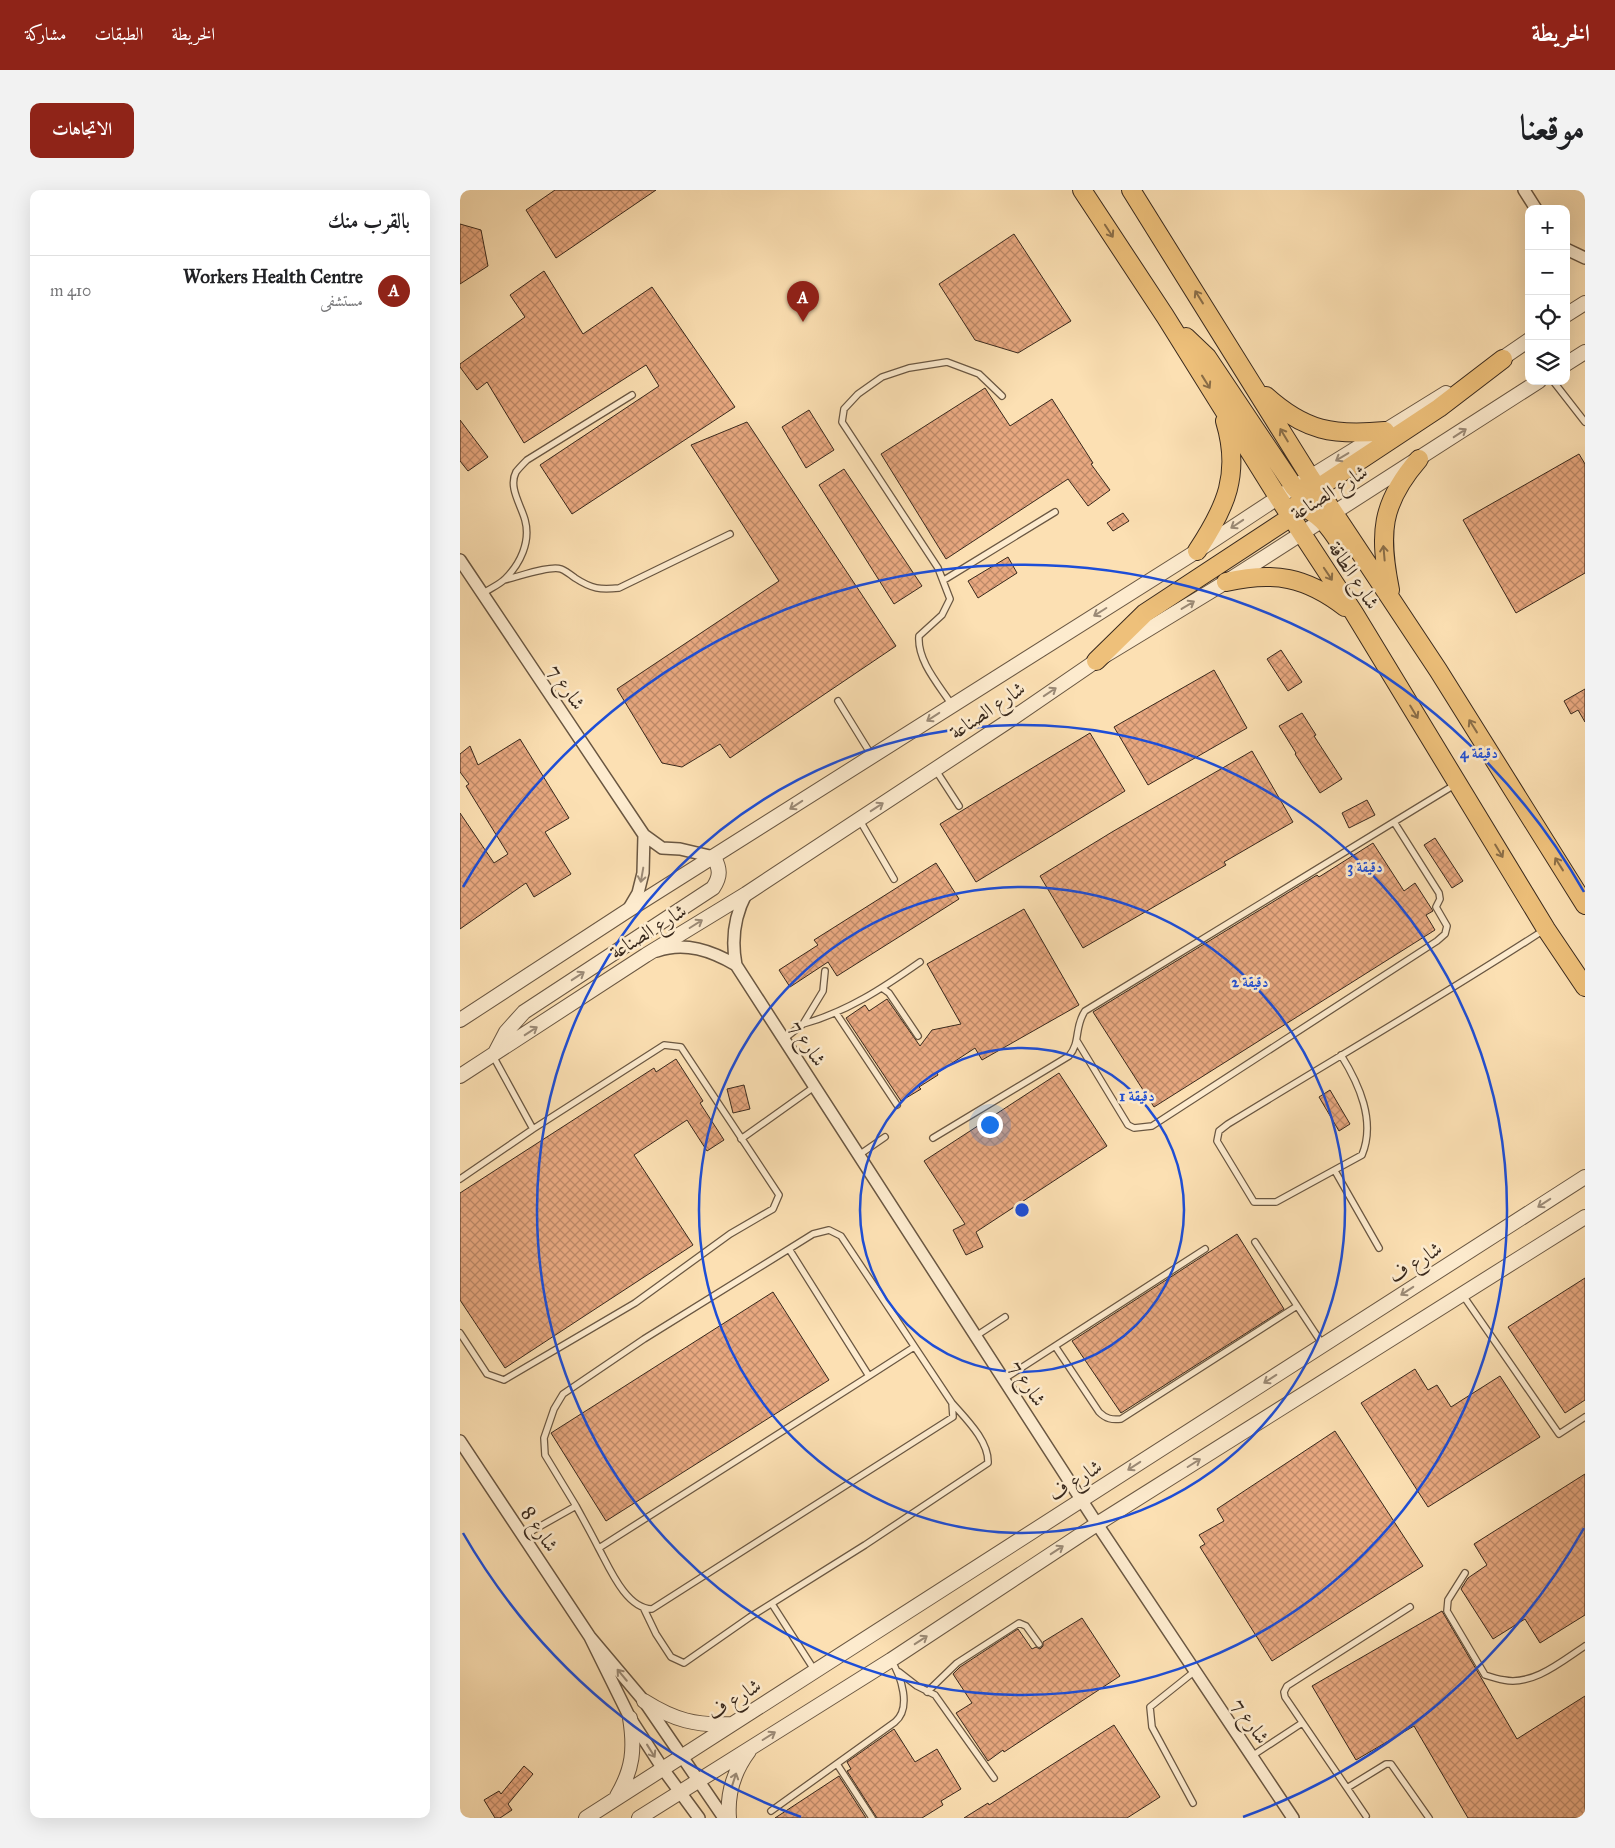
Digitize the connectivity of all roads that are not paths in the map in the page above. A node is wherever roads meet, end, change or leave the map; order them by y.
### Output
1 (1082, 190) edge
2 (1131, 190) edge
3 (1524, 190) edge
4 (1533, 205) edge
5 (1570, 250) edge
6 (1585, 258) edge
7 (1585, 303) edge
8 (1570, 312) edge
9 (1165, 316) junction
10 (1525, 343) edge
11 (1585, 352) edge
12 (1503, 358) junction
13 (1570, 361) edge
14 (1534, 385) edge
15 (1556, 385) edge
16 (1254, 386) junction
17 (632, 395) dead end
18 (1002, 396) dead end
19 (1220, 404) junction
20 (1585, 422) edge
21 (1384, 432) junction
22 (1419, 459) junction
23 (1278, 497) junction
24 (1304, 498) junction
25 (1055, 512) dead end
26 (1329, 516) junction
27 (730, 534) dead end
28 (1301, 534) junction
29 (1197, 551) junction
30 (460, 560) edge
31 (504, 580) junction
32 (944, 580) junction
33 (1226, 582) junction
34 (482, 594) junction
35 (1392, 601) junction
36 (1354, 613) junction
37 (1096, 661) junction
38 (1438, 670) junction
39 (838, 701) dead end
40 (952, 705) junction
41 (872, 756) junction
42 (935, 769) junction
43 (1458, 783) junction
44 (959, 806) dead end
45 (859, 819) junction
46 (1394, 822) junction
47 (644, 836) junction
48 (714, 857) junction
49 (894, 879) dead end
50 (746, 894) junction
51 (1585, 905) edge
52 (627, 911) junction
53 (1546, 929) junction
54 (646, 955) junction
55 (920, 962) dead end
56 (736, 965) junction
57 (825, 971) dead end
58 (1585, 987) edge
59 (882, 988) junction
60 (836, 1013) junction
61 (462, 1015) edge
62 (804, 1024) junction
63 (918, 1036) dead end
64 (784, 1039) junction
65 (1077, 1041) junction
66 (1341, 1055) junction
67 (493, 1056) junction
68 (460, 1076) edge
69 (814, 1087) junction
70 (897, 1105) dead end
71 (533, 1129) junction
72 (884, 1137) dead end
73 (932, 1138) dead end
74 (741, 1139) junction
75 (859, 1155) junction
76 (1335, 1171) junction
77 (1585, 1177) edge
78 (460, 1179) edge
79 (1585, 1217) edge
80 (1255, 1242) dead end
81 (1379, 1248) dead end
82 (789, 1249) junction
83 (1205, 1249) dead end
84 (1462, 1294) junction
85 (1297, 1306) junction
86 (1005, 1317) dead end
87 (460, 1333) edge
88 (976, 1336) junction
89 (1323, 1345) junction
90 (1055, 1346) junction
91 (914, 1347) junction
92 (870, 1376) junction
93 (1004, 1379) junction
94 (952, 1403) junction
95 (1585, 1417) edge
96 (460, 1441) edge
97 (1082, 1500) junction
98 (576, 1506) junction
99 (1097, 1524) junction
100 (523, 1536) junction
101 (599, 1548) junction
102 (1465, 1573) dead end
103 (772, 1604) junction
104 (1410, 1607) dead end
105 (644, 1609) junction
106 (590, 1637) junction
107 (1039, 1644) dead end
108 (1585, 1646) edge
109 (891, 1660) junction
110 (815, 1671) junction
111 (1195, 1671) junction
112 (898, 1672) junction
113 (928, 1692) junction
114 (644, 1701) junction
115 (630, 1718) junction
116 (1302, 1723) junction
117 (732, 1724) junction
118 (752, 1746) junction
119 (1252, 1756) junction
120 (682, 1757) junction
121 (837, 1764) junction
122 (663, 1769) junction
123 (994, 1778) dead end
124 (698, 1780) junction
125 (1348, 1788) junction
126 (680, 1792) junction
127 (614, 1800) junction
128 (1192, 1803) dead end
129 (771, 1811) dead end
130 (1365, 1817) edge
131 (586, 1818) edge
132 (639, 1818) edge
133 (699, 1818) edge
134 (724, 1818) edge
135 (729, 1818) edge
136 (872, 1818) edge
137 (1293, 1818) edge
138 (1428, 1818) edge

1 -> 9 main road
16 -> 2 main road
3 - 4 street
5 - 6 street
7 - 8 street
9 -> 19 main road
9 - 24 main road
10 - 12 street, شارع الصناعة
11 - 13 street
12 - 21 street, شارع الصناعة
12 - 24 main road
22 -> 14 street, شارع الصناعة
15 - 20 lane
16 - 21 main road
24 -> 16 main road
17 - 31 lane
18 - 32 lane
19 - 23 main road
19 - 29 main road
21 -> 24 street, شارع الصناعة
22 - 26 street, شارع الصناعة
35 -> 22 main road
23 - 24 main road
23 - 24 street, شارع الصناعة
23 -> 29 street, شارع الصناعة
24 - 26 main road
24 - 28 main road
24 - 37 main road
25 - 32 lane
26 - 28 street, شارع الصناعة
26 - 35 main road, شارع الطاقة
26 - 38 main road
27 - 31 lane
28 - 33 street, شارع الصناعة
28 -> 36 main road, شارع الطاقة
29 -> 40 street, شارع الصناعة
30 - 34 street, شارع 7
31 - 34 lane
32 - 40 lane
33 - 36 main road
37 -> 33 street, شارع الصناعة
34 - 47 street, شارع 7
35 - 38 main road, شارع الطاقة
36 -> 43 main road, شارع الطاقة
42 -> 37 street, شارع الصناعة
51 -> 38 main road, شارع الطاقة
39 - 41 lane
40 -> 41 street, شارع الصناعة
41 -> 48 street, شارع الصناعة
42 - 44 lane
45 -> 42 street, شارع الصناعة
43 - 46 lane
43 -> 53 main road, شارع الطاقة
45 - 49 lane
45 - 50 street, شارع الصناعة
46 - 65 lane
46 - 65 lane
47 - 48 street, شارع 7
47 -> 52 street
48 - 52 street, شارع الصناعة
67 -> 48 street
54 -> 50 street, شارع الصناعة
50 - 56 street, شارع 7
52 - 61 street, شارع الصناعة
53 - 58 main road, شارع الطاقة
53 - 66 lane
54 - 56 street, شارع 7
67 -> 54 street, شارع الصناعة
55 - 59 lane
56 - 64 street, شارع 7
57 - 62 lane
59 - 60 lane
59 - 63 lane
60 - 62 lane
60 - 70 lane
62 - 64 lane
64 - 69 street, شارع 7
65 - 73 lane
66 - 76 lane
66 - 76 lane
67 - 68 street, شارع الصناعة
67 - 71 lane
69 - 74 lane
69 - 75 street, شارع 7
71 - 74 lane
71 - 78 lane
72 - 75 lane
74 - 87 lane
75 - 88 street, شارع 7
76 - 81 lane
77 -> 89 street, شارع ف
79 - 84 street
80 - 85 lane
82 - 91 lane
82 - 92 lane
82 - 98 lane
83 - 90 lane
84 - 95 lane
99 -> 84 street
85 - 89 lane
85 - 90 lane
86 - 88 lane
88 - 93 street, شارع 7
89 -> 97 street, شارع ف
90 - 93 lane
91 - 92 lane
91 - 94 lane
92 - 101 lane
93 - 97 street, شارع 7
94 - 103 lane
94 - 105 lane
96 - 100 street, شارع 8
97 - 99 street, شارع 7
97 - 110 street, شارع ف
98 - 100 lane
98 - 101 lane
109 -> 99 street
99 - 111 street, شارع 7
100 - 106 street, شارع 8
101 - 105 lane
102 - 108 lane
103 - 105 lane
103 - 110 lane
104 - 116 lane
114 -> 106 street, شارع 8
106 - 115 street, شارع 8
107 - 113 lane
109 - 112 lane
118 -> 109 street
110 - 117 street, شارع ف
111 - 119 street, شارع 7
111 - 128 lane
112 - 113 lane
112 - 121 lane
113 - 123 lane
114 - 117 street
114 - 120 street, شارع 8
115 -> 122 street, شارع 8
115 - 127 street
116 - 119 lane
116 - 125 lane
117 - 120 street, شارع ف
118 - 124 street
135 -> 118 street
119 - 137 street, شارع 7
120 - 122 street, شارع ف
120 - 124 street, شارع 8
121 - 129 lane
121 - 136 lane
122 - 126 street, شارع 8
122 - 127 street, شارع ف
124 - 126 street
124 - 134 street, شارع 8
125 - 130 lane
125 - 138 lane
126 - 132 street
126 - 133 street, شارع 8
127 - 131 street, شارع ف

